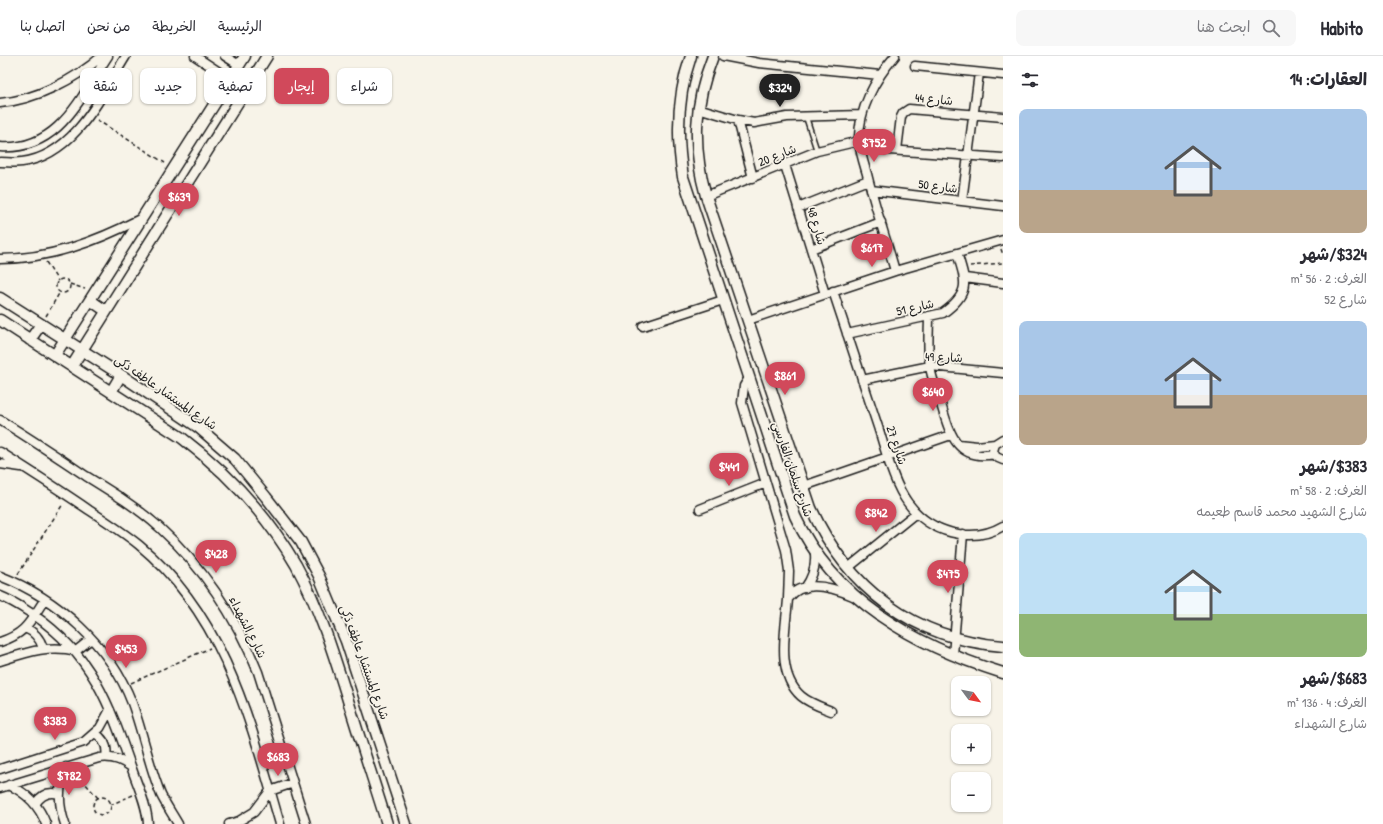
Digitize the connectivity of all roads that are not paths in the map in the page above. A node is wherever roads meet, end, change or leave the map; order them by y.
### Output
1 (102, 56) edge
2 (108, 56) edge
3 (126, 56) edge
4 (195, 56) edge
5 (225, 56) edge
6 (267, 56) edge
7 (691, 56) edge
8 (714, 56) edge
9 (723, 56) edge
10 (895, 56) edge
11 (242, 60) edge
12 (760, 60) edge
13 (915, 66) dead end
14 (213, 68) edge
15 (979, 73) junction
16 (880, 74) junction
17 (1003, 75) edge
18 (0, 103) edge
19 (214, 104) edge
20 (698, 108) junction
21 (973, 115) junction
22 (862, 116) junction
23 (806, 117) junction
24 (1003, 117) edge
25 (738, 120) junction
26 (41, 140) junction
27 (860, 144) junction
28 (0, 147) edge
29 (897, 150) junction
30 (817, 151) junction
31 (47, 154) junction
32 (968, 155) junction
33 (1003, 158) edge
34 (0, 162) edge
35 (785, 165) junction
36 (753, 178) junction
37 (868, 180) junction
38 (871, 190) junction
39 (706, 196) junction
40 (962, 201) junction
41 (1003, 206) edge
42 (798, 208) junction
43 (140, 219) junction
44 (880, 222) junction
45 (1003, 240) edge
46 (811, 249) junction
47 (957, 253) junction
48 (0, 260) edge
49 (895, 271) junction
50 (965, 278) junction
51 (1003, 283) edge
52 (829, 293) junction
53 (92, 296) junction
54 (0, 298) edge
55 (723, 300) junction
56 (106, 311) junction
57 (929, 316) junction
58 (0, 320) edge
59 (748, 320) junction
60 (41, 324) junction
61 (643, 326) dead end
62 (847, 334) junction
63 (66, 339) junction
64 (30, 340) junction
65 (82, 350) junction
66 (55, 355) junction
67 (72, 366) junction
68 (930, 366) junction
69 (1003, 373) edge
70 (121, 375) junction
71 (749, 378) junction
72 (862, 380) junction
73 (111, 392) junction
74 (0, 420) edge
75 (951, 436) junction
76 (1003, 439) edge
77 (958, 444) junction
78 (994, 444) junction
79 (0, 452) edge
80 (888, 457) junction
81 (1000, 459) edge
82 (0, 464) edge
83 (24, 468) junction
84 (766, 483) junction
85 (804, 486) junction
86 (700, 509) dead end
87 (916, 513) junction
88 (1003, 526) edge
89 (962, 534) junction
90 (815, 554) junction
91 (848, 568) junction
92 (0, 576) edge
93 (805, 588) junction
94 (0, 596) edge
95 (856, 597) junction
96 (45, 599) junction
97 (788, 599) junction
98 (34, 615) junction
99 (25, 628) junction
100 (91, 639) junction
101 (954, 639) junction
102 (0, 642) edge
103 (1003, 646) edge
104 (43, 648) junction
105 (76, 651) junction
106 (953, 655) junction
107 (0, 661) edge
108 (1003, 673) edge
109 (110, 710) junction
110 (831, 711) dead end
111 (95, 734) junction
112 (106, 757) junction
113 (68, 766) junction
114 (131, 767) junction
115 (0, 769) edge
116 (293, 783) junction
117 (9, 785) junction
118 (0, 788) edge
119 (270, 791) junction
120 (59, 794) junction
121 (35, 804) junction
122 (177, 823) edge
123 (46, 824) edge
124 (65, 824) edge
125 (148, 824) edge
126 (229, 824) edge
127 (280, 824) edge
128 (306, 824) edge
129 (387, 824) edge
130 (406, 824) edge

1 - 18 street
2 - 26 street
3 - 31 street
4 - 14 street
5 - 11 street
6 - 56 street
7 - 55 street, شارع سلمان الفارسي
8 - 20 street, شارع سلمان الفارسي
9 - 12 street
10 - 16 street
12 - 16 street
13 - 15 street
15 - 17 street
15 - 21 street
16 - 22 street
19 - 43 street
20 - 25 street
20 - 39 street, شارع سلمان الفارسي
21 - 24 street, شارع 44
21 - 29 street, شارع 44
21 - 32 street
22 - 23 street
22 - 27 street
23 - 25 street
23 - 30 lane
25 - 36 street
26 - 28 street
26 - 31 street
27 - 29 street, شارع 20
27 - 30 street, شارع 20
27 - 37 street
29 - 32 street, شارع 20
30 - 35 street, شارع 20
31 - 34 street
32 - 33 street, شارع 20
32 - 40 street
35 - 36 street, شارع 20
35 - 42 street, شارع 48
36 - 39 street, شارع 20
37 - 38 street
37 - 42 street
38 - 40 street, شارع 50
38 - 44 street
39 - 59 street, شارع سلمان الفارسي
40 - 41 street, شارع 50
42 - 46 street, شارع 48
43 - 48 street
43 - 53 street
44 - 46 street
44 - 49 street
45 - 47 street
46 - 52 street, شارع 48
47 - 49 street
47 - 50 street
49 - 52 street
50 - 51 street
50 - 57 street, شارع 51
52 - 59 street
52 - 62 street, شارع 27
53 - 56 street
53 - 63 street
54 - 60 street, شارع المستشار عاطف ذكى
55 - 61 street
55 - 71 street, شارع سلمان الفارسي
56 - 65 street
57 - 62 street, شارع 51
57 - 68 street
58 - 64 street
59 - 85 street, شارع سلمان الفارسي
60 - 63 street, شارع المستشار عاطف ذكى
60 - 64 street
62 - 72 street, شارع 27
63 - 65 street, شارع المستشار عاطف ذكى
63 - 66 street
64 - 66 street
65 - 67 street
65 - 70 street, شارع المستشار عاطف ذكى
66 - 67 street
67 - 73 street
68 - 69 street, شارع 49
68 - 72 street, شارع 49
68 - 75 street
70 - 73 street
70 - 130 street, شارع المستشار عاطف ذكى
71 - 84 street
71 - 90 street, شارع سلمان الفارسي
72 - 80 street, شارع 27
73 - 129 street
74 - 116 street, شارع الشهداء
75 - 77 street
75 - 80 street
76 - 78 street
77 - 78 street
77 - 81 street
78 - 81 street
79 - 83 street
80 - 85 street
80 - 87 street, شارع 27
82 - 83 street
83 - 119 street
84 - 86 street
84 - 97 street
85 - 91 street, شارع سلمان الفارسي
87 - 89 street, شارع 27
87 - 91 street
88 - 89 street, شارع 27
89 - 101 street
90 - 93 street
90 - 95 street, شارع سلمان الفارسي
91 - 101 street, شارع سلمان الفارسي
92 - 96 street
93 - 95 street
93 - 97 street
94 - 98 street
95 - 106 street, شارع سلمان الفارسي
96 - 98 street
96 - 100 street
97 - 110 street
98 - 99 street
98 - 105 street
99 - 102 street
99 - 104 street
100 - 105 street
100 - 122 street
101 - 103 street, شارع سلمان الفارسي
101 - 106 street
104 - 105 street
104 - 107 street
105 - 109 street
106 - 108 street, شارع سلمان الفارسي
109 - 111 street
109 - 114 street
111 - 112 street
111 - 115 street
112 - 113 street
112 - 114 street
113 - 117 street
113 - 120 street
114 - 125 street
116 - 119 street
116 - 128 street, شارع الشهداء
117 - 118 street
117 - 121 street
119 - 126 street
119 - 127 street
120 - 121 street
120 - 124 street
121 - 123 street

